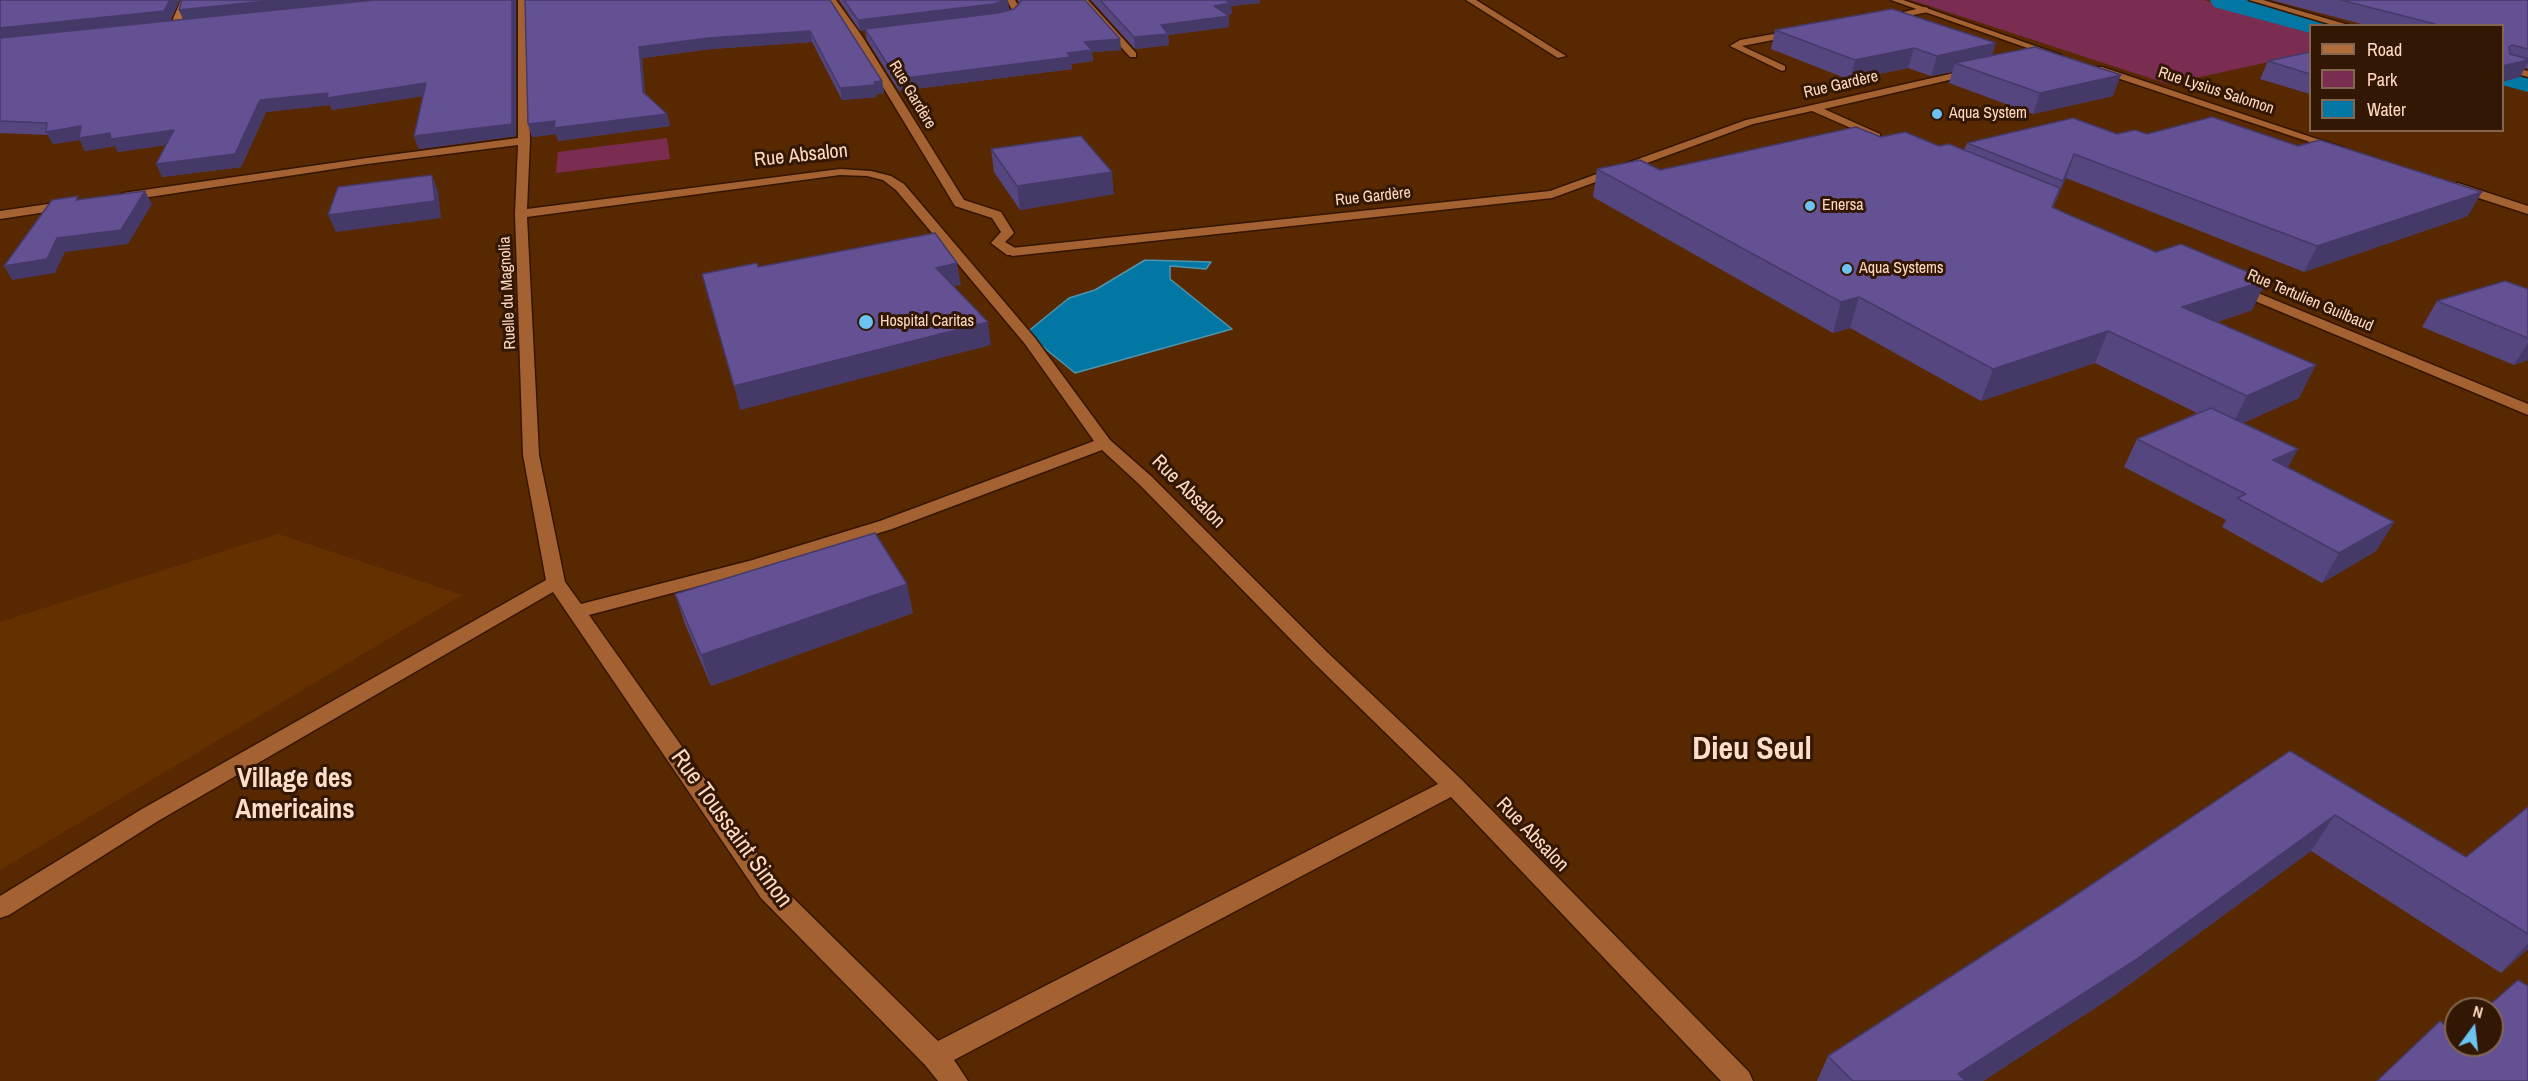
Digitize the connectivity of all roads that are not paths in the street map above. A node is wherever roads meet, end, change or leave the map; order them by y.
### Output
1 (185, 0) edge
2 (522, 0) edge
3 (832, 0) edge
4 (1011, 0) edge
5 (1083, 0) edge
6 (1470, 0) edge
7 (1895, 0) edge
8 (2253, 0) edge
9 (1925, 10) junction
10 (1886, 17) junction
11 (1875, 19) edge
12 (984, 22) edge
13 (2341, 24) edge
14 (1908, 25) edge
15 (174, 28) edge
16 (1807, 31) edge
17 (2053, 54) junction
18 (1133, 56) dead end
19 (1561, 56) dead end
20 (2067, 58) edge
21 (2030, 59) edge
22 (2088, 65) edge
23 (1782, 68) dead end
24 (2504, 68) edge
25 (1984, 69) edge
26 (2528, 74) edge
27 (1814, 108) junction
28 (524, 141) junction
29 (1887, 141) edge
30 (2350, 152) edge
31 (2450, 184) edge
32 (113, 199) edge
33 (78, 204) edge
34 (2528, 210) edge
35 (521, 214) junction
36 (0, 215) edge
37 (2228, 284) edge
38 (2528, 410) edge
39 (1104, 443) junction
40 (556, 582) junction
41 (576, 612) junction
42 (1454, 786) junction
43 (0, 908) edge
44 (935, 1056) junction
45 (954, 1081) edge
46 (1739, 1081) edge

1 - 15 main road
2 - 28 street, Ruelle du Magnolia
3 - 27 street, Rue Gardère
4 - 12 street
5 - 18 street
6 - 19 street
7 - 9 street
8 - 13 street
9 - 10 street
9 - 17 street
10 - 11 street
10 - 14 street
16 - 23 street
17 - 20 street
17 - 21 street
22 - 30 street, Rue Lysius Salomon
24 - 26 street
25 - 27 street, Rue Gardère
27 - 29 street
28 - 32 street
28 - 35 street, Ruelle du Magnolia
31 - 34 street
33 - 36 street
35 - 39 street, Rue Absalon
35 - 40 street, Ruelle du Magnolia
37 - 38 street, Rue Tertulien Guilbaud
39 - 41 street
39 - 42 street, Rue Absalon
40 - 41 street, Rue Toussaint Simon
40 - 43 street
41 - 44 street, Rue Toussaint Simon
42 - 44 street
42 - 46 street, Rue Absalon
44 - 45 street, Rue Toussaint Simon

